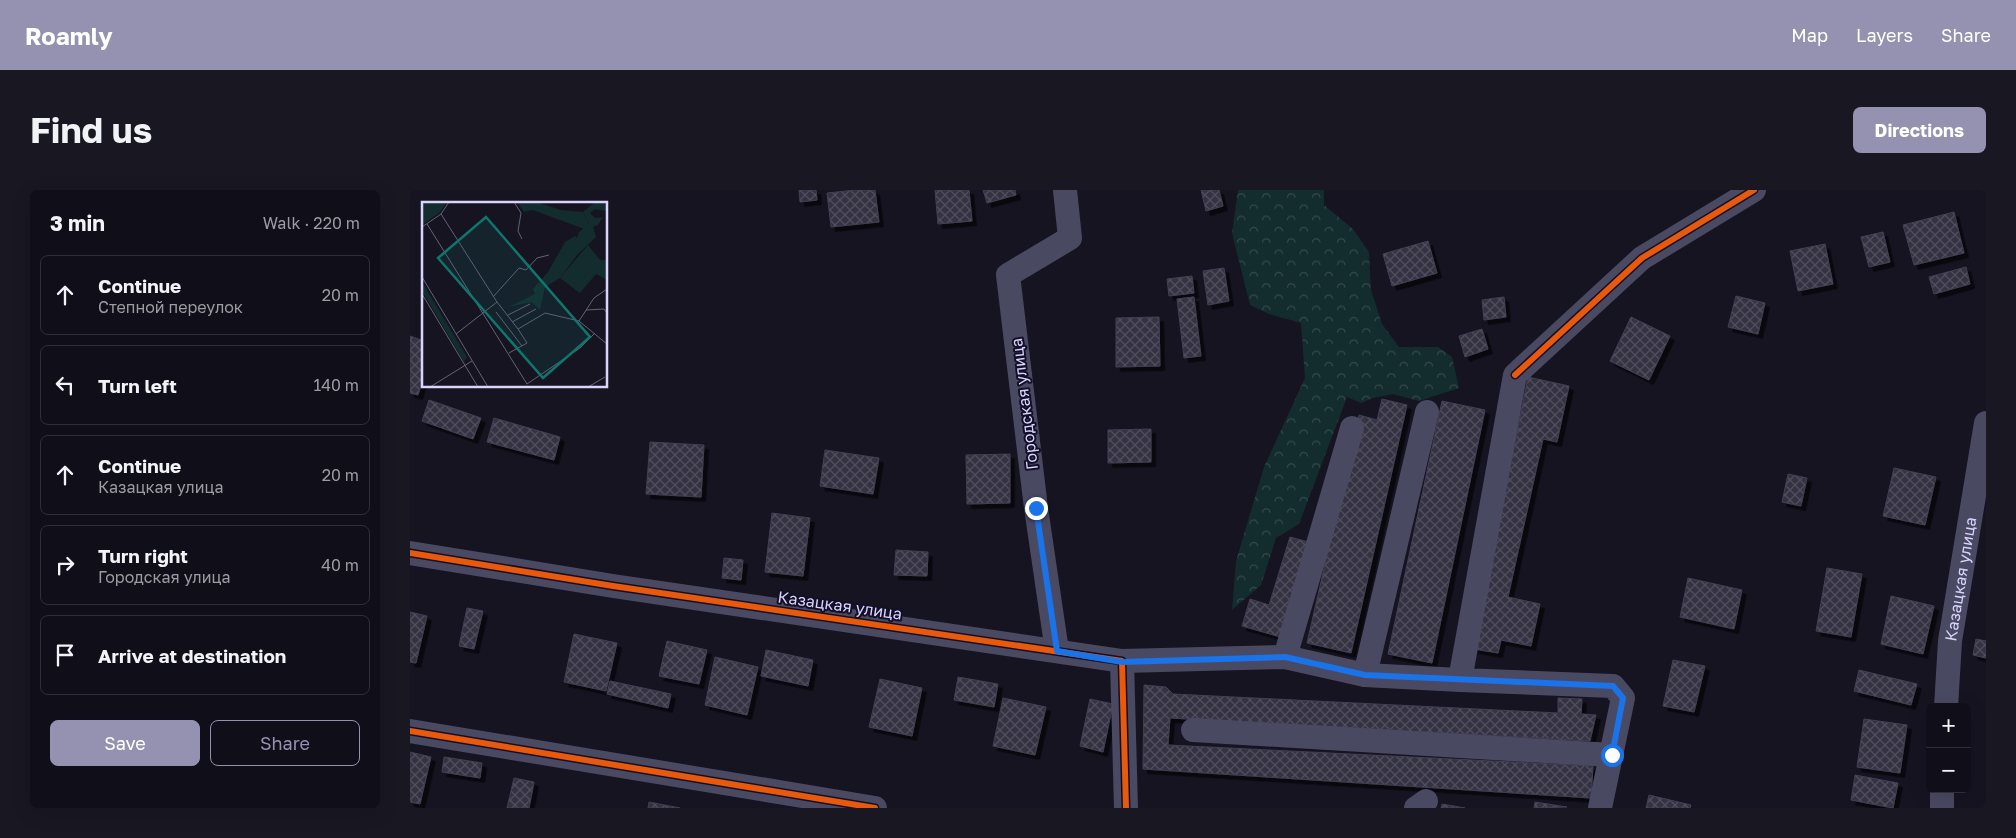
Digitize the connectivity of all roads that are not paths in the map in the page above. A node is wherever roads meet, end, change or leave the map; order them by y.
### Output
1 (1065, 190) edge
2 (1754, 190) edge
3 (1427, 412) dead end
4 (1986, 423) edge
5 (1352, 428) dead end
6 (410, 553) edge
7 (1057, 651) junction
8 (1285, 657) junction
9 (1122, 662) junction
10 (1365, 675) junction
11 (1460, 680) junction
12 (1946, 703) edge
13 (1193, 730) dead end
14 (410, 731) edge
15 (1612, 755) junction
16 (1942, 793) edge
17 (875, 808) edge
18 (1126, 808) edge
19 (1600, 808) edge
20 (1942, 808) edge

1 - 7 street, Городская улица
2 - 11 street
3 - 10 street
4 - 12 street, Казацкая улица
5 - 8 street
6 - 7 street, Казацкая улица
7 - 9 street, Казацкая улица
8 - 9 street, Казацкая улица
8 - 10 street, Казацкая улица
9 - 18 street
10 - 11 street, Казацкая улица
11 - 15 street, Казацкая улица
13 - 15 street
14 - 17 street
15 - 19 street
16 - 20 street

